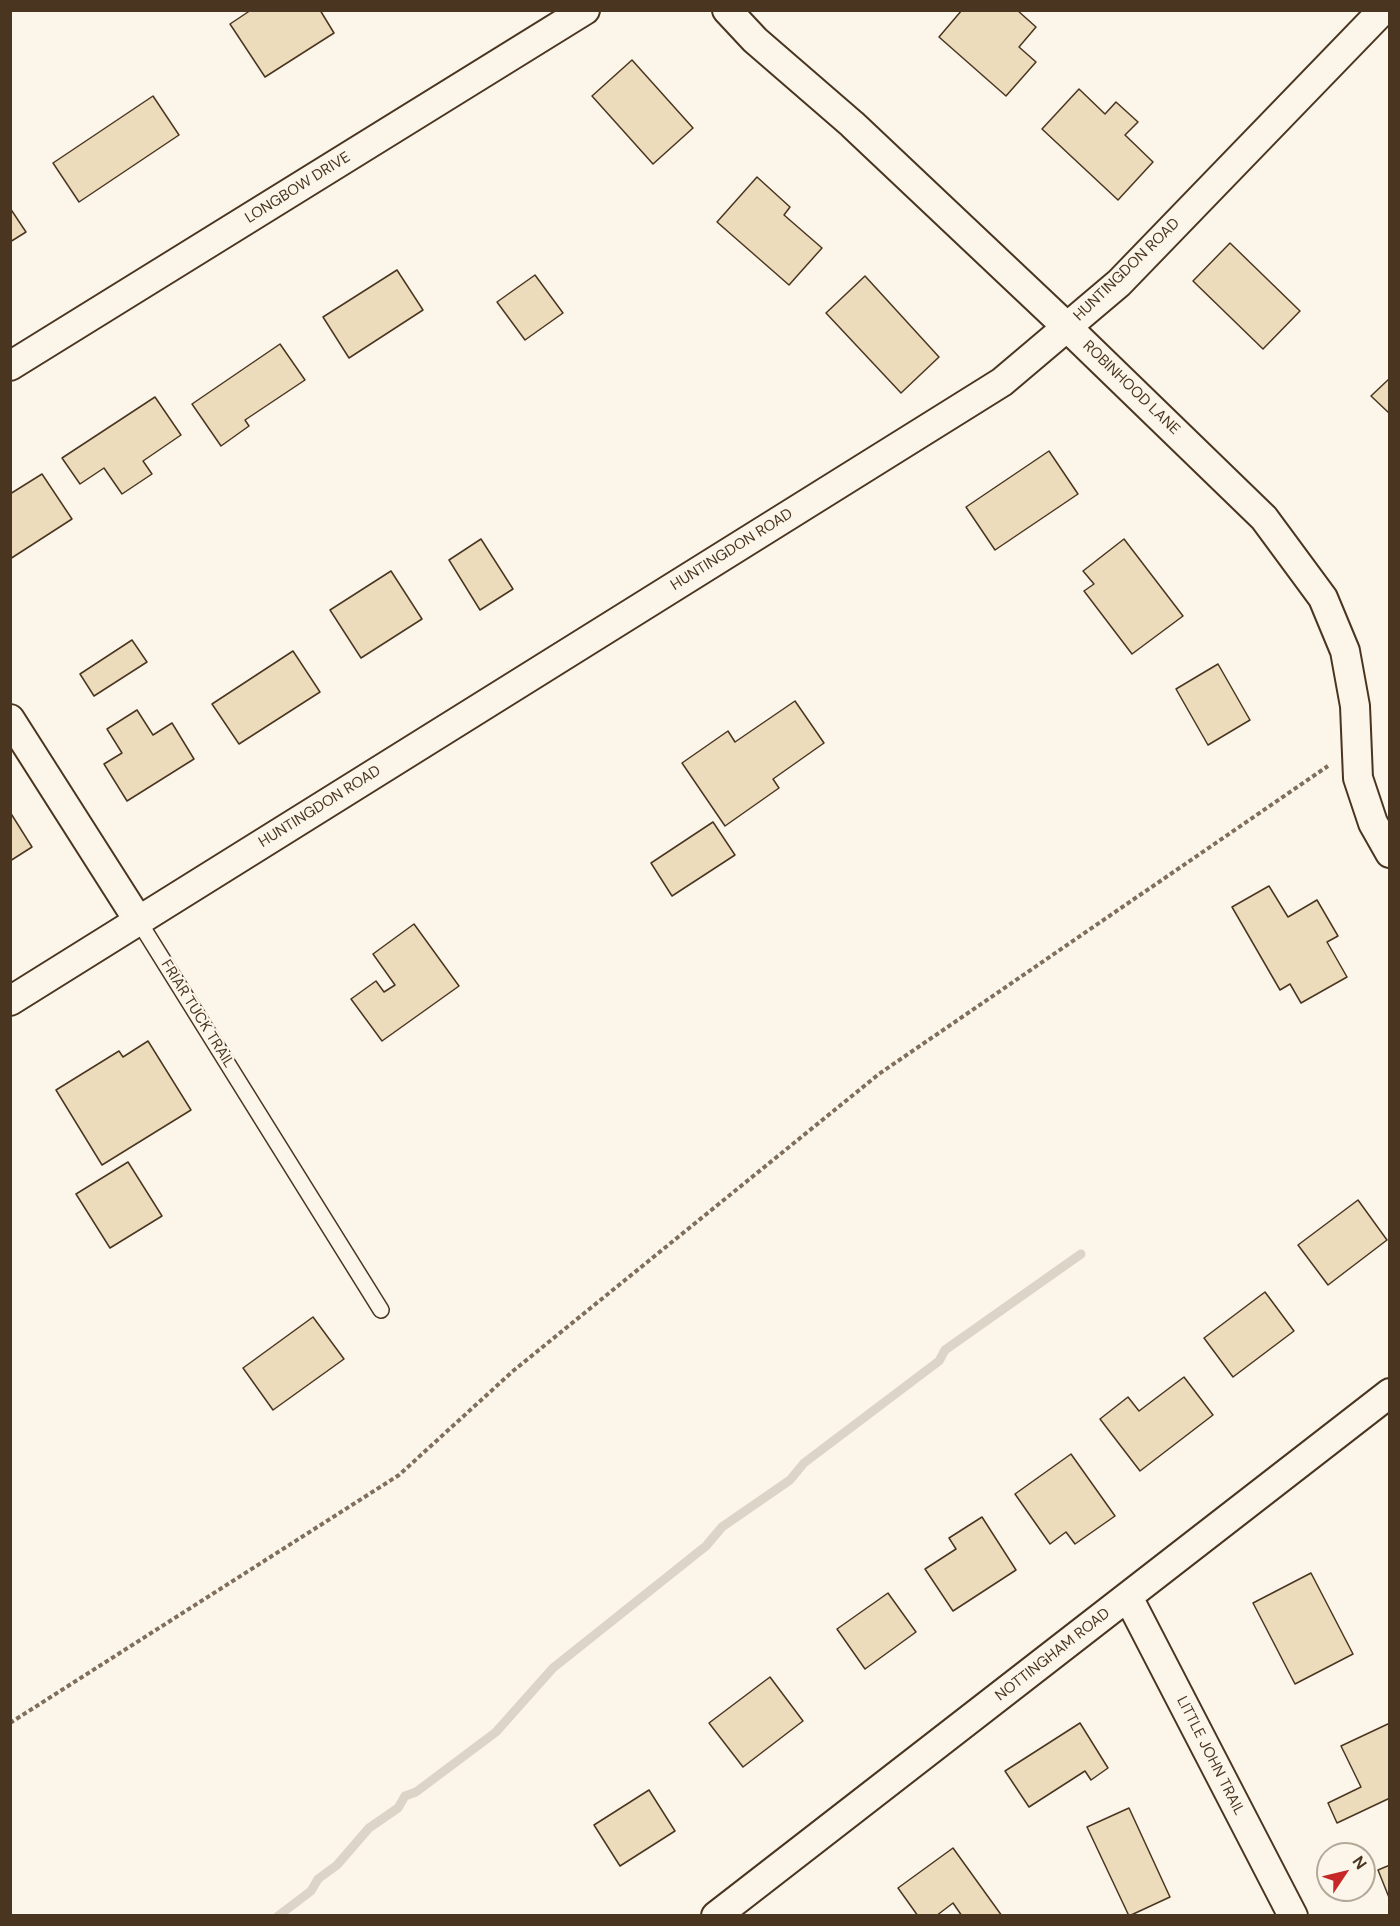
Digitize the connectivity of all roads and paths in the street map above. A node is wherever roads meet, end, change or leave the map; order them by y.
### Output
1 (585, 10) edge
2 (727, 10) edge
3 (1383, 10) edge
4 (1068, 328) junction
5 (10, 366) edge
6 (10, 719) edge
7 (1357, 746) junction
8 (1389, 854) edge
9 (138, 920) junction
10 (10, 1001) edge
11 (381, 1310) dead end
12 (1389, 1393) edge
13 (1128, 1597) junction
14 (10, 1723) edge
15 (716, 1916) edge
16 (1293, 1916) edge

1 - 5 street, LONGBOW DRIVE
2 - 4 street, ROBINHOOD LANE
3 - 4 street, HUNTINGDON ROAD
4 - 7 street, ROBINHOOD LANE
4 - 9 street, HUNTINGDON ROAD
6 - 9 street, FRIAR TUCK TRAIL
7 - 8 street, ROBINHOOD LANE
7 - 14 path
9 - 10 street, HUNTINGDON ROAD
9 - 11 lane, FRIAR TUCK TRAIL
12 - 13 street, NOTTINGHAM ROAD
13 - 15 street, NOTTINGHAM ROAD
13 - 16 street, LITTLE JOHN TRAIL

